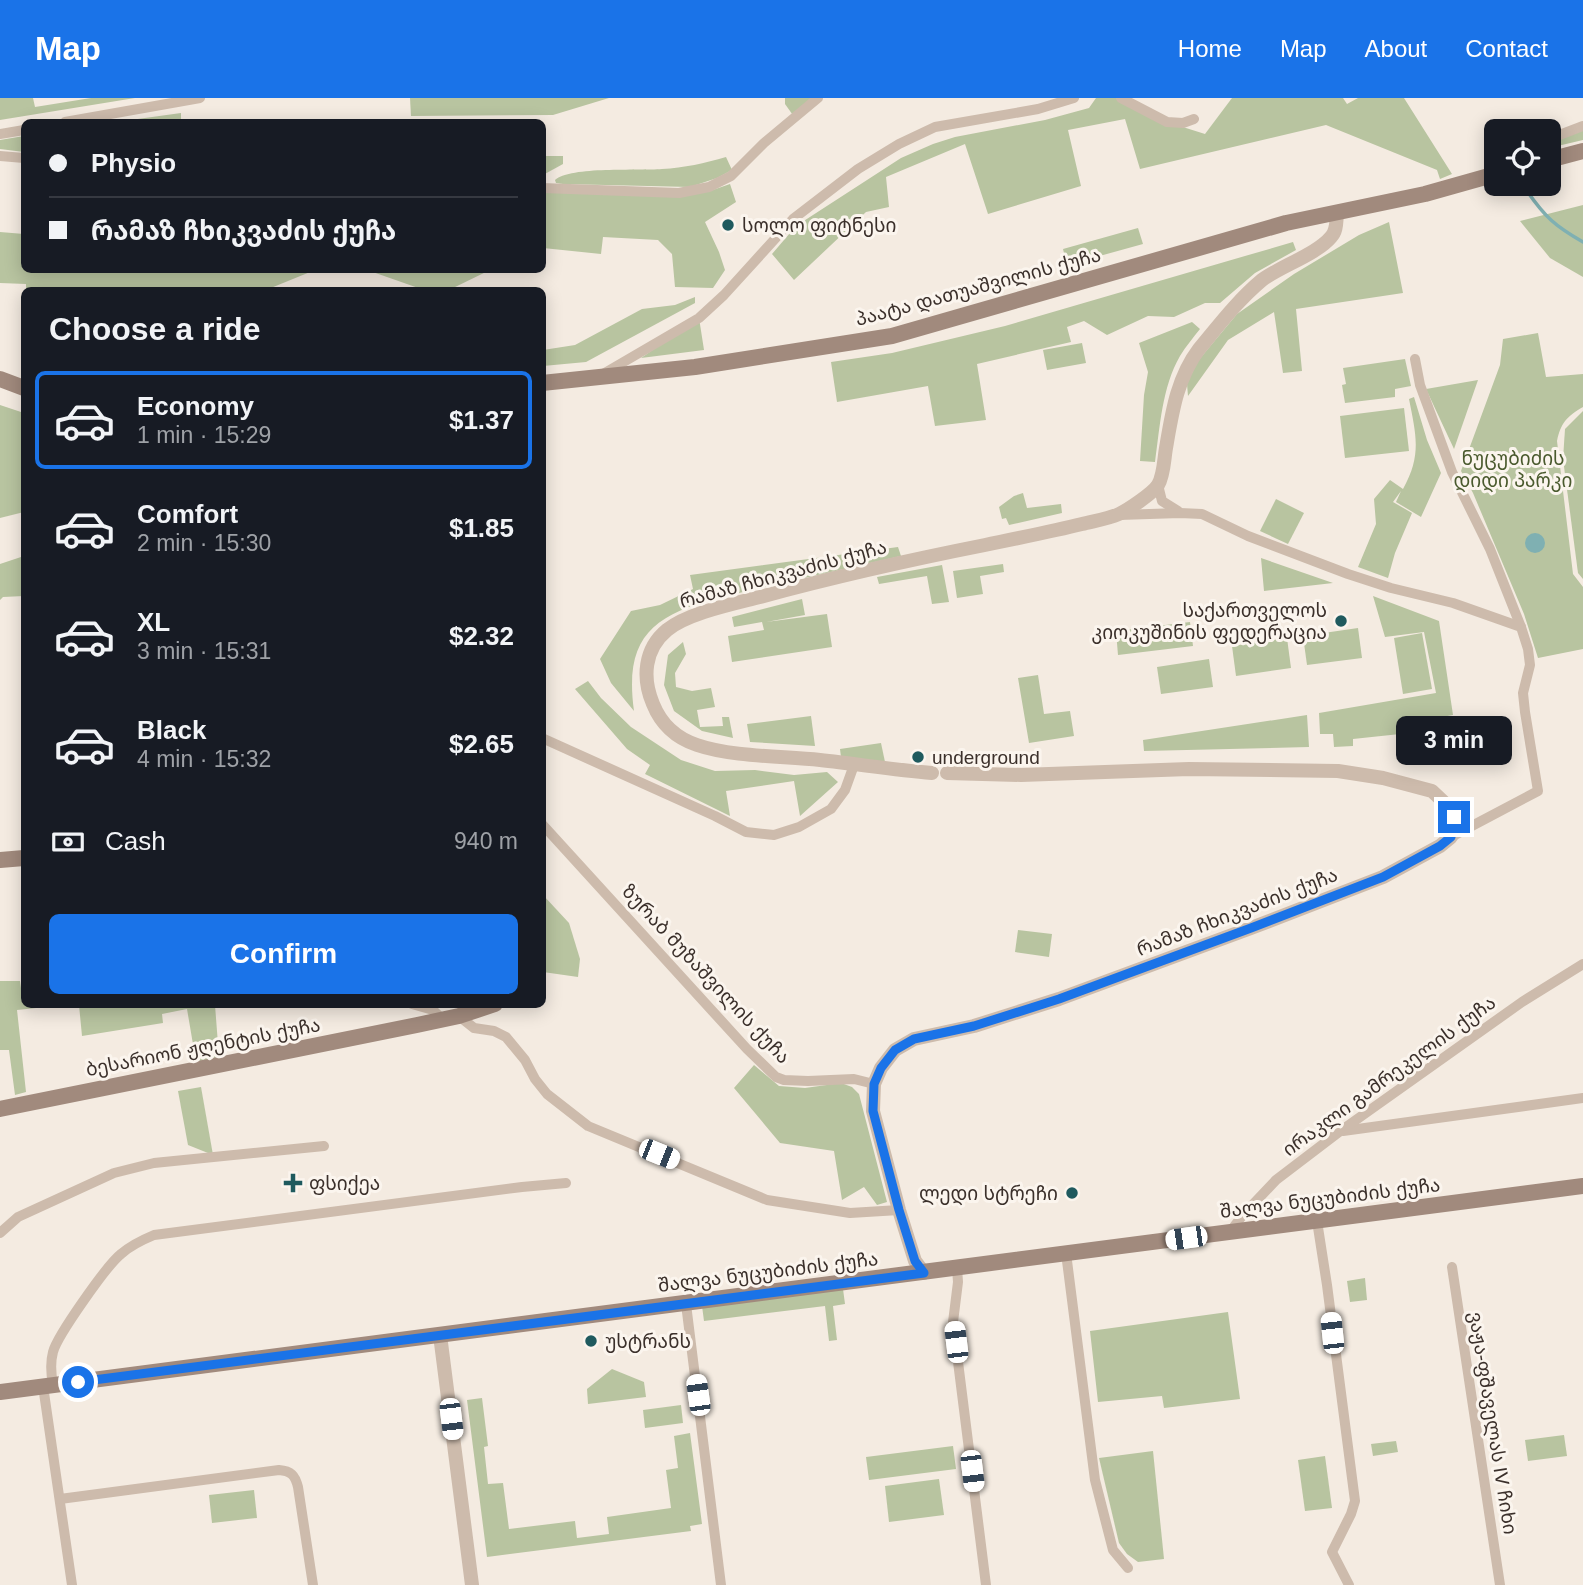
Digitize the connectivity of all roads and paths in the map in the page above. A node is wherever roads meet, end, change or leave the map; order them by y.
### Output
1 (200, 98) edge
2 (818, 98) edge
3 (1074, 98) edge
4 (1121, 98) edge
5 (82, 119) edge
6 (1194, 119) dead end
7 (1583, 126) edge
8 (21, 130) edge
9 (0, 134) edge
10 (1561, 134) edge
11 (1583, 151) edge
12 (0, 156) edge
13 (1561, 157) edge
14 (21, 158) edge
15 (1484, 177) edge
16 (546, 188) edge
17 (1336, 214) junction
18 (1415, 359) dead end
19 (0, 379) edge
20 (594, 379) junction
21 (546, 383) edge
22 (21, 387) edge
23 (1158, 485) junction
24 (1180, 513) junction
25 (1118, 515) junction
26 (1521, 627) junction
27 (546, 740) edge
28 (854, 765) junction
29 (932, 773) dead end
30 (947, 773) dead end
31 (546, 828) edge
32 (1451, 837) junction
33 (21, 858) edge
34 (0, 859) edge
35 (1583, 964) edge
36 (426, 1008) edge
37 (482, 1008) edge
38 (451, 1018) junction
39 (874, 1084) junction
40 (1583, 1098) edge
41 (0, 1109) edge
42 (1339, 1132) junction
43 (324, 1146) dead end
44 (566, 1183) dead end
45 (1583, 1186) edge
46 (899, 1210) junction
47 (1317, 1221) junction
48 (1230, 1232) junction
49 (0, 1233) edge
50 (1066, 1254) junction
51 (1452, 1267) dead end
52 (957, 1268) junction
53 (924, 1273) junction
54 (686, 1304) junction
55 (440, 1335) junction
56 (48, 1385) junction
57 (0, 1392) edge
58 (60, 1499) junction
59 (1128, 1568) dead end
60 (72, 1585) edge
61 (313, 1585) edge
62 (472, 1585) edge
63 (721, 1585) edge
64 (986, 1585) edge
65 (1349, 1585) edge
66 (1500, 1585) edge

1 - 5 street
2 - 16 street
3 - 20 street
4 - 6 street
7 - 10 street
8 - 9 street
11 - 13 main road
12 - 14 street
15 - 17 main road, პაატა დათუაშვილის ქუჩა
17 - 20 main road, პაატა დათუაშვილის ქუჩა
17 - 23 street
18 - 26 street
19 - 22 main road
20 - 21 main road, პაატა დათუაშვილის ქუჩა
23 - 24 street
23 - 25 street, რამაზ ჩხიკვაძის ქუჩა
24 - 25 street, რამაზ ჩხიკვაძის ქუჩა
24 - 26 street, რამაზ ჩხიკვაძის ქუჩა
25 - 28 street, რამაზ ჩხიკვაძის ქუჩა
26 - 32 street, რამაზ ჩხიკვაძის ქუჩა
27 - 28 street
28 - 29 street, რამაზ ჩხიკვაძის ქუჩა
30 - 32 street
31 - 39 street, ზურაბ მუზაშვილის ქუჩა
32 - 39 street, რამაზ ჩხიკვაძის ქუჩა
33 - 34 main road
35 - 42 street, ირაკლი გამრეკელის ქუჩა
36 - 38 street
37 - 38 main road, ბესარიონ ჟღენტის ქუჩა
38 - 41 main road, ბესარიონ ჟღენტის ქუჩა
38 - 46 street
39 - 46 street
40 - 42 street
42 - 48 street, ირაკლი გამრეკელის ქუჩა
43 - 49 street
44 - 56 street
45 - 47 main road, შალვა ნუცუბიძის ქუჩა
46 - 53 street
47 - 48 main road, შალვა ნუცუბიძის ქუჩა
47 - 65 street
48 - 50 main road, შალვა ნუცუბიძის ქუჩა
50 - 52 main road, შალვა ნუცუბიძის ქუჩა
50 - 59 street
51 - 66 street, ვაჟა-ფშაველას IV ჩიხი
52 - 53 main road, შალვა ნუცუბიძის ქუჩა
52 - 64 street
53 - 54 main road, შალვა ნუცუბიძის ქუჩა
54 - 55 main road, შალვა ნუცუბიძის ქუჩა
54 - 63 street
55 - 56 main road, შალვა ნუცუბიძის ქუჩა
55 - 62 street
56 - 57 main road, შალვა ნუცუბიძის ქუჩა
56 - 58 street
58 - 60 street
58 - 61 street

